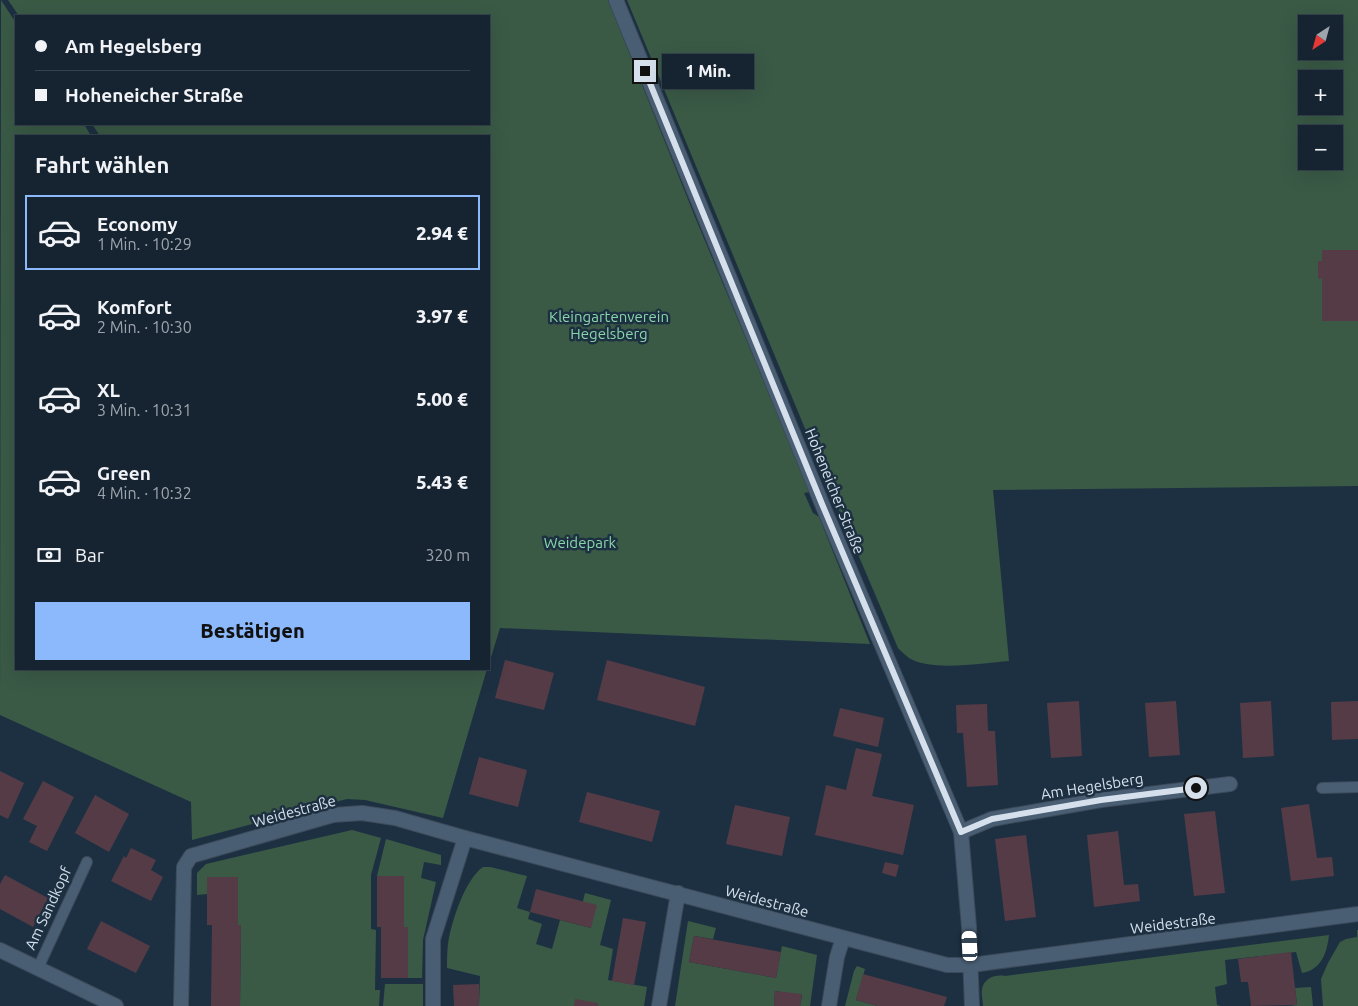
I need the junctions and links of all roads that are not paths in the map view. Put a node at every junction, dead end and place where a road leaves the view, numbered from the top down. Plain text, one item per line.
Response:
1 (616, 0) edge
2 (1230, 784) dead end
3 (1358, 787) edge
4 (1322, 788) dead end
5 (961, 832) junction
6 (465, 838) junction
7 (87, 862) dead end
8 (678, 894) junction
9 (1358, 914) edge
10 (843, 938) junction
11 (0, 950) edge
12 (971, 965) junction
13 (38, 968) junction
14 (116, 1006) edge
15 (181, 1006) edge
16 (433, 1006) edge
17 (659, 1006) edge
18 (829, 1006) edge
19 (972, 1006) edge

1 - 5 street, Hoheneicher Straße
2 - 5 street, Am Hegelsberg
3 - 4 lane
5 - 12 street, Hoheneicher Straße
6 - 8 street, Weidestraße
6 - 15 street, Weidestraße
6 - 16 street
7 - 13 lane, Am Sandkopf
8 - 10 street, Weidestraße
8 - 17 street
9 - 12 street, Weidestraße
10 - 12 street, Weidestraße
10 - 18 street
11 - 13 street, Am Sandkopf
12 - 19 street, Hoheneicher Straße
13 - 14 street, Am Sandkopf

